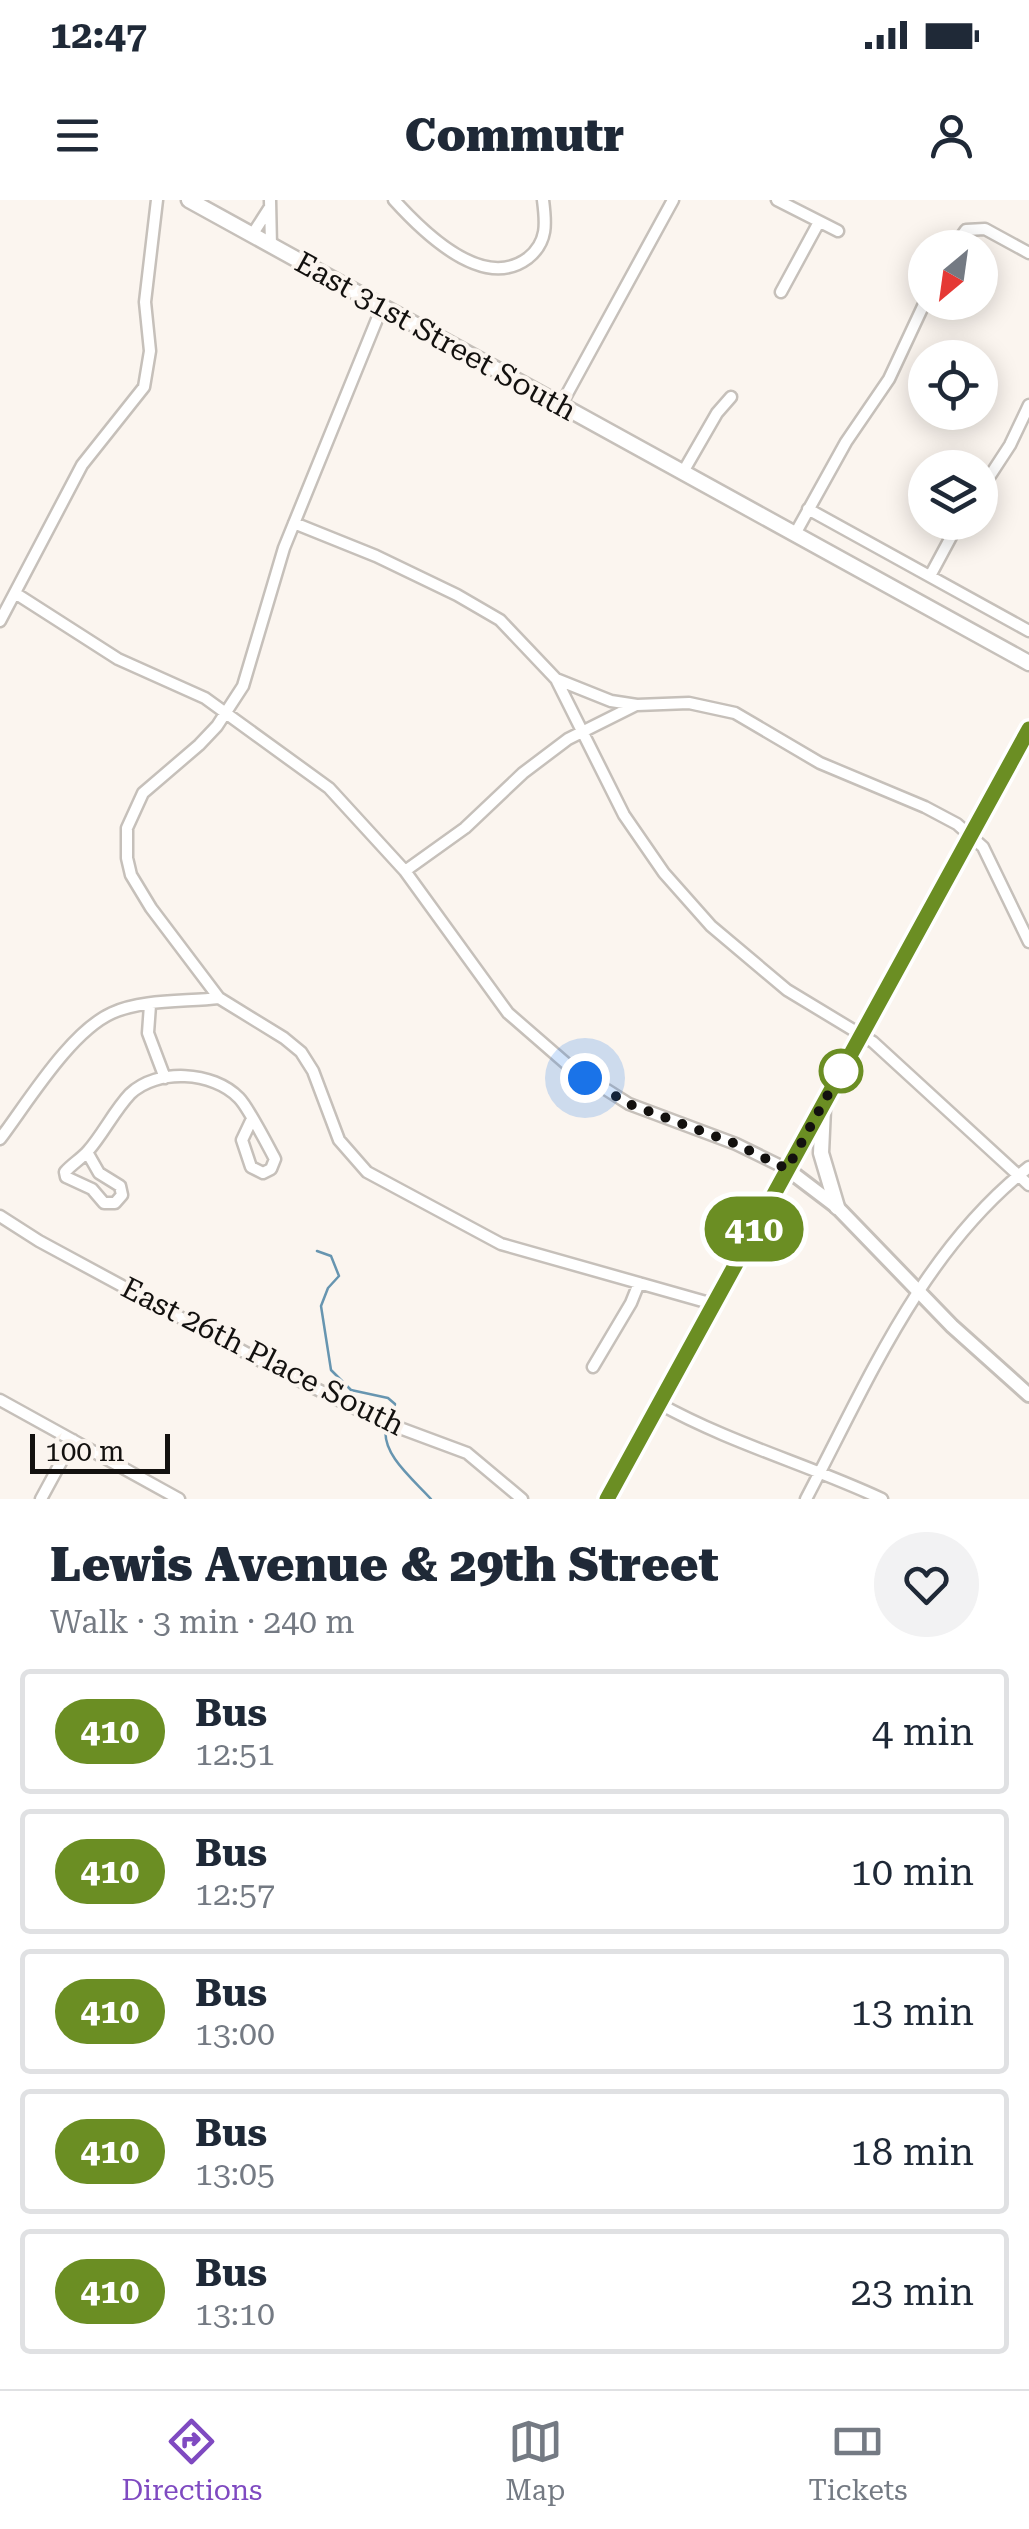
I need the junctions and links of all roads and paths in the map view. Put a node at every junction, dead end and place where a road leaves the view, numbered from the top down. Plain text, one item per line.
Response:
1 (158, 200) edge
2 (189, 200) edge
3 (394, 200) edge
4 (543, 200) edge
5 (673, 200) edge
6 (776, 200) edge
7 (270, 203) edge
8 (819, 222) junction
9 (838, 231) dead end
10 (252, 235) junction
11 (998, 236) edge
12 (270, 246) junction
13 (1029, 253) edge
14 (781, 292) dead end
15 (382, 306) junction
16 (917, 320) edge
17 (731, 397) dead end
18 (561, 405) junction
19 (1029, 405) edge
20 (998, 463) edge
21 (683, 472) junction
22 (808, 510) junction
23 (294, 523) junction
24 (794, 534) junction
25 (949, 540) edge
26 (930, 576) junction
27 (15, 593) junction
28 (0, 622) edge
29 (1029, 632) edge
30 (1029, 663) edge
31 (556, 679) junction
32 (637, 705) junction
33 (225, 715) junction
34 (1029, 729) edge
35 (582, 730) junction
36 (972, 835) junction
37 (405, 871) junction
38 (1029, 942) edge
39 (201, 975) junction
40 (218, 998) junction
41 (188, 1000) junction
42 (150, 1005) junction
43 (860, 1035) junction
44 (165, 1078) junction
45 (824, 1102) junction
46 (251, 1121) junction
47 (0, 1139) edge
48 (87, 1152) junction
49 (1029, 1167) edge
50 (787, 1169) junction
51 (1018, 1176) junction
52 (1029, 1185) edge
53 (837, 1207) junction
54 (1, 1218) edge
55 (639, 1284) junction
56 (917, 1292) junction
57 (713, 1304) junction
58 (594, 1367) dead end
59 (1029, 1395) edge
60 (0, 1400) edge
61 (658, 1404) junction
62 (73, 1440) junction
63 (820, 1472) junction
64 (41, 1499) edge
65 (179, 1499) edge
66 (522, 1499) edge
67 (607, 1499) edge
68 (806, 1499) edge
69 (882, 1499) edge

1 - 27 street
2 - 10 main road, East 31st Street South
3 - 4 street
5 - 18 street
6 - 8 street
7 - 10 street
7 - 12 street
8 - 9 street
8 - 14 street
10 - 12 main road, East 31st Street South
11 - 13 street
12 - 15 main road, East 31st Street South
15 - 18 main road, East 31st Street South
15 - 23 street
16 - 22 street
17 - 21 street
18 - 21 main road, East 31st Street South
19 - 20 street
21 - 24 main road, East 31st Street South
22 - 24 street
22 - 26 street
23 - 31 street
23 - 33 street
24 - 30 main road, East 31st Street South
25 - 26 street
26 - 29 street
27 - 28 street
27 - 33 street
31 - 32 street
31 - 35 street
32 - 35 street
32 - 36 street
33 - 37 street
33 - 39 street
34 - 36 main road
35 - 37 street
35 - 43 street
36 - 38 street
36 - 43 main road
37 - 50 street
39 - 40 street
39 - 41 street
40 - 41 street
40 - 55 street
41 - 42 street
42 - 44 street
42 - 47 street
43 - 45 main road
43 - 51 street
44 - 46 street
44 - 48 street
45 - 50 main road
45 - 53 main road
46 - 46 street
48 - 48 street
49 - 51 street
50 - 53 street
50 - 57 main road
51 - 52 street
51 - 56 street
53 - 56 street
54 - 66 street, East 26th Place South
55 - 57 street
55 - 58 street
56 - 59 street
56 - 63 street
57 - 61 main road
60 - 62 street
61 - 63 street
61 - 67 main road
62 - 64 street
62 - 65 street
63 - 68 street
63 - 69 street

